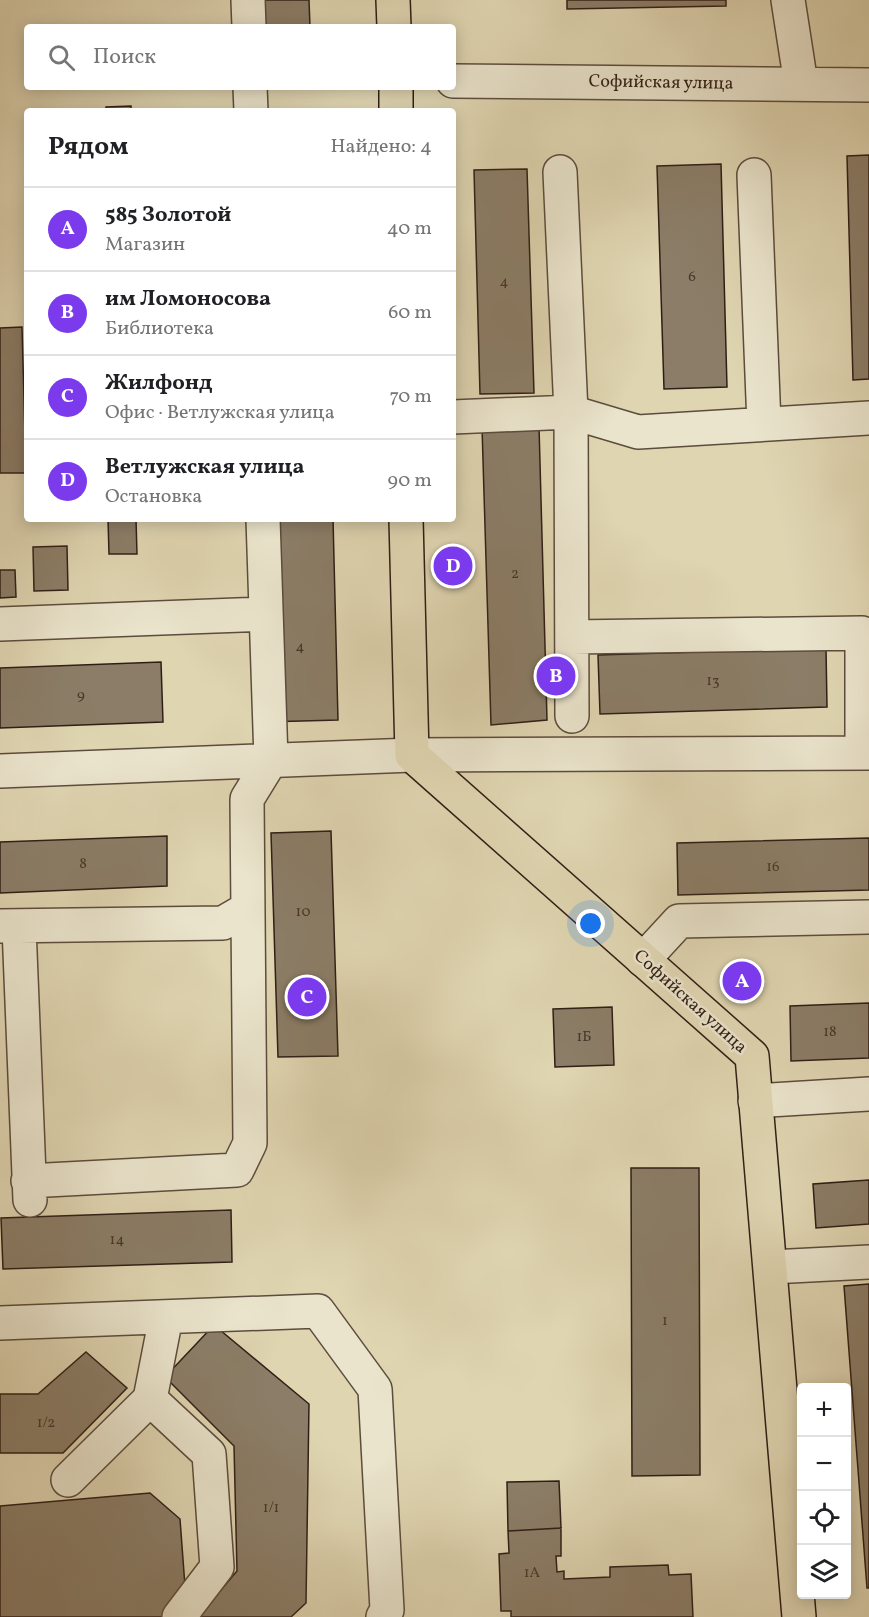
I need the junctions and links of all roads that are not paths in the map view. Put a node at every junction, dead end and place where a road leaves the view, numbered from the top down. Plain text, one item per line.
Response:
1 (248, 0) edge
2 (393, 0) edge
3 (788, 0) edge
4 (249, 24) edge
5 (394, 24) edge
6 (456, 81) edge
7 (801, 84) junction
8 (869, 85) edge
9 (250, 90) edge
10 (396, 90) edge
11 (251, 108) edge
12 (396, 108) edge
13 (560, 172) dead end
14 (754, 175) dead end
15 (571, 412) junction
16 (456, 417) edge
17 (869, 418) edge
18 (764, 424) junction
19 (263, 522) edge
20 (406, 522) edge
21 (266, 614) junction
22 (0, 624) edge
23 (572, 637) junction
24 (572, 716) dead end
25 (865, 753) edge
26 (412, 755) junction
27 (271, 760) junction
28 (0, 771) edge
29 (247, 909) junction
30 (869, 917) edge
31 (10, 927) edge
32 (643, 960) junction
33 (869, 1094) edge
34 (756, 1101) junction
35 (869, 1262) edge
36 (771, 1267) junction
37 (166, 1317) junction
38 (0, 1323) edge
39 (150, 1399) junction
40 (68, 1480) dead end
41 (179, 1617) edge
42 (383, 1617) edge
43 (798, 1617) edge

1 - 4 street
2 - 5 main road
3 - 7 street
6 - 7 street, Софийская улица
7 - 8 street, Софийская улица
9 - 11 street
10 - 12 main road
13 - 15 street
14 - 18 street
15 - 16 street
15 - 18 street
15 - 23 street
17 - 18 street
19 - 21 street
20 - 26 main road
21 - 22 street
21 - 27 street
23 - 24 street
23 - 25 street
25 - 26 street
26 - 27 street
26 - 32 main road, Софийская улица
27 - 28 street
27 - 29 street
29 - 31 street
29 - 31 street
30 - 32 street
32 - 34 main road, Софийская улица
33 - 34 street
34 - 36 main road, Софийская улица
35 - 36 street
36 - 43 main road, Софийская улица
37 - 38 street
37 - 39 street
37 - 42 street
39 - 40 street
39 - 41 street

